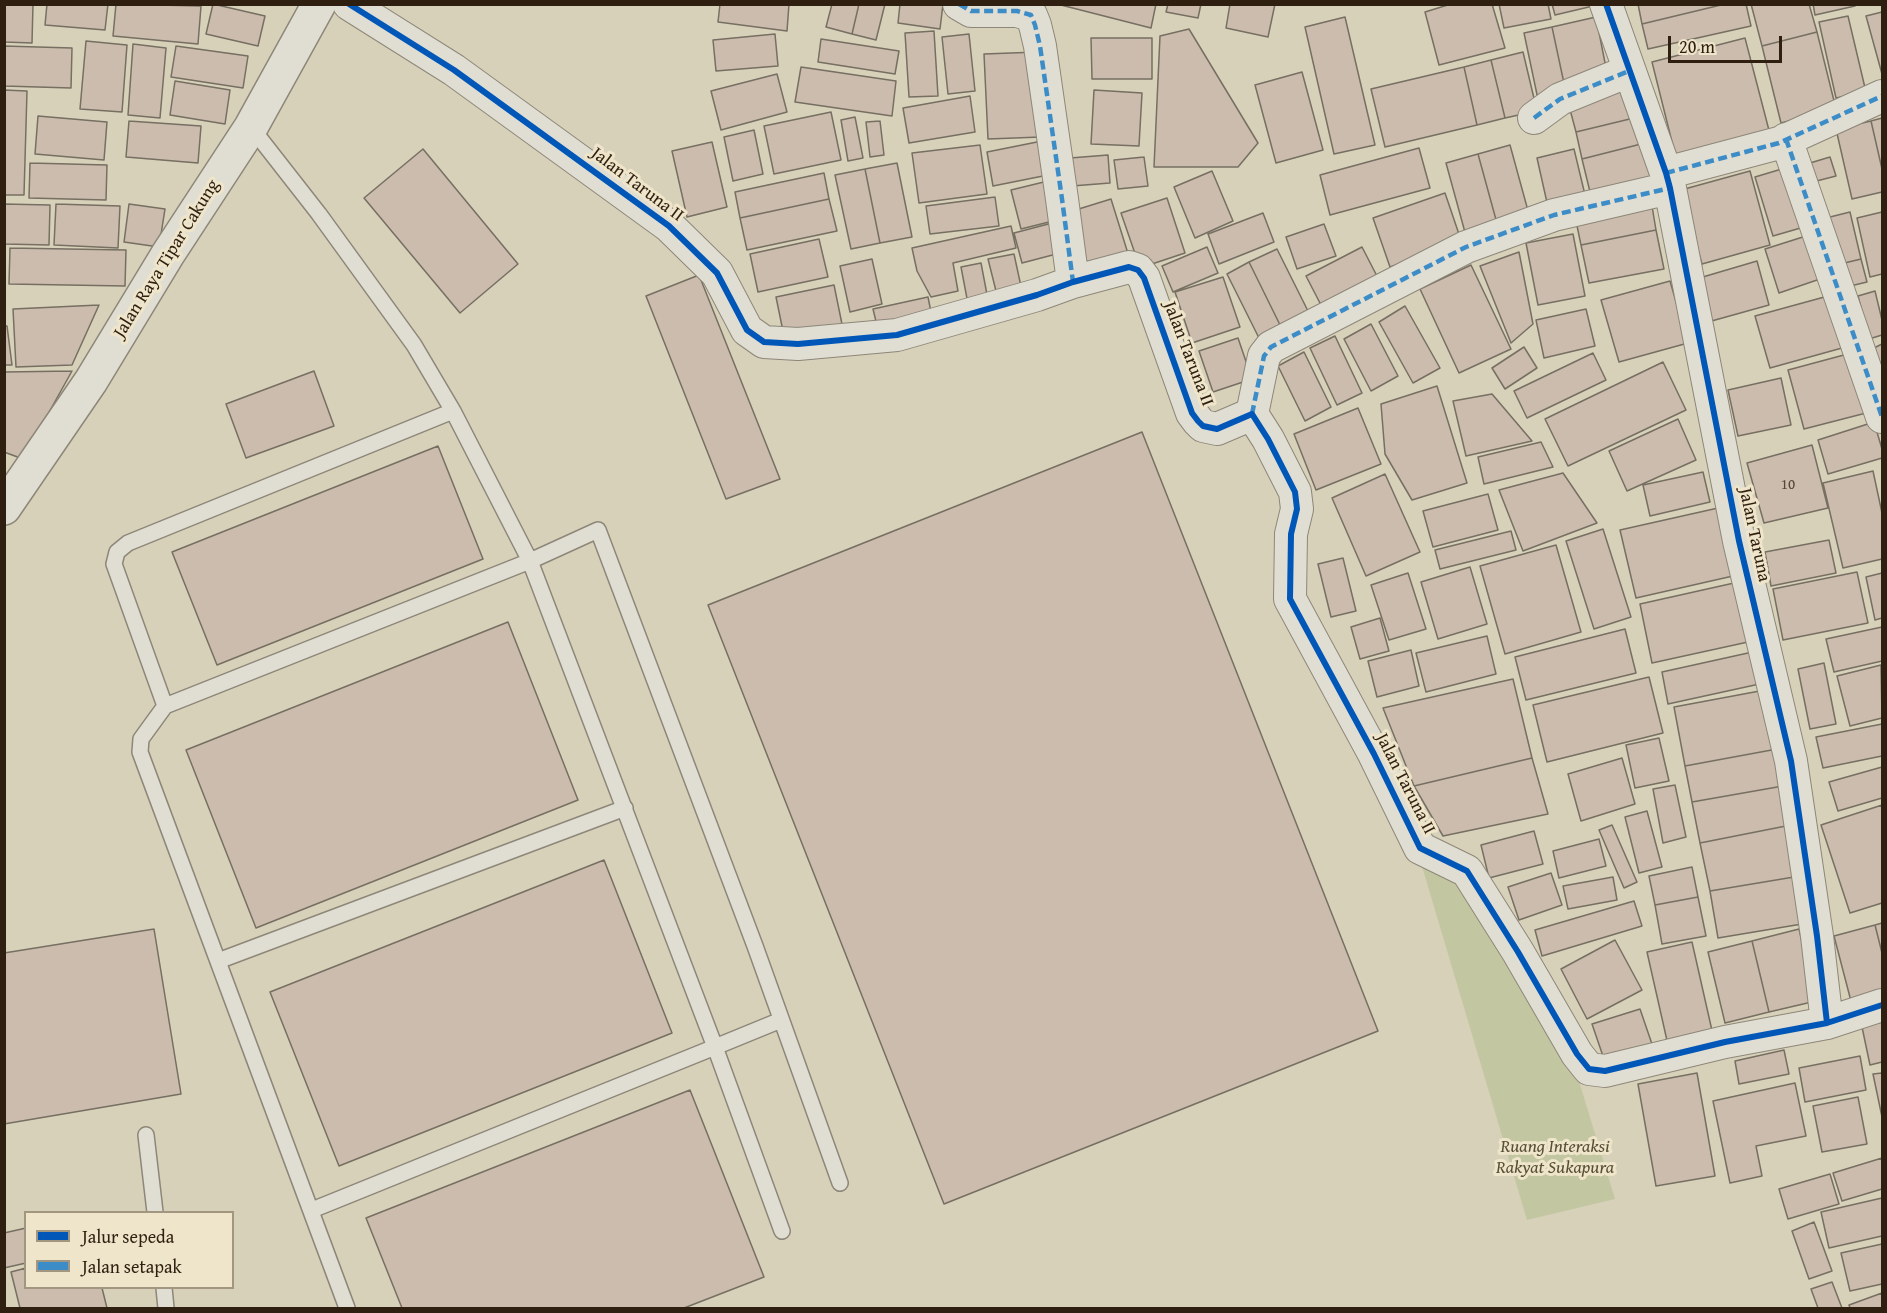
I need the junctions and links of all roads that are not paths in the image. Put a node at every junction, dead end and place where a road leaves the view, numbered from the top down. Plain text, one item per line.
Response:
1 (319, 4) edge
2 (349, 4) edge
3 (959, 4) edge
4 (1606, 4) edge
5 (1629, 70) junction
6 (1882, 96) edge
7 (1534, 118) dead end
8 (251, 127) junction
9 (1786, 139) junction
10 (1668, 180) junction
11 (1073, 282) junction
12 (453, 411) junction
13 (1251, 414) junction
14 (1882, 417) edge
15 (4, 508) edge
16 (530, 561) junction
17 (165, 706) junction
18 (625, 808) junction
19 (218, 961) junction
20 (1882, 1005) edge
21 (781, 1020) junction
22 (1827, 1023) junction
23 (715, 1047) junction
24 (146, 1136) dead end
25 (840, 1183) dead end
26 (312, 1210) junction
27 (155, 1211) edge
28 (782, 1231) dead end
29 (164, 1289) edge
30 (166, 1308) edge
31 (347, 1308) edge

1 - 8 street, Jalan Raya Tipar Cakung
2 - 11 street, Jalan Taruna II
3 - 11 street
4 - 5 street, Jalan Taruna
5 - 7 street
5 - 10 street, Jalan Taruna
6 - 9 street
8 - 12 lane
8 - 15 street, Jalan Raya Tipar Cakung
9 - 10 street
9 - 14 street
10 - 13 street
10 - 22 street, Jalan Taruna
11 - 13 street, Jalan Taruna II
12 - 16 lane
12 - 17 lane
13 - 22 street, Jalan Taruna II
16 - 17 lane
16 - 18 lane
16 - 21 lane
17 - 19 lane
18 - 19 lane
18 - 23 lane
19 - 26 lane
20 - 22 street
21 - 23 lane
21 - 25 lane
23 - 26 lane
23 - 28 lane
24 - 27 lane
26 - 31 lane
29 - 30 lane

